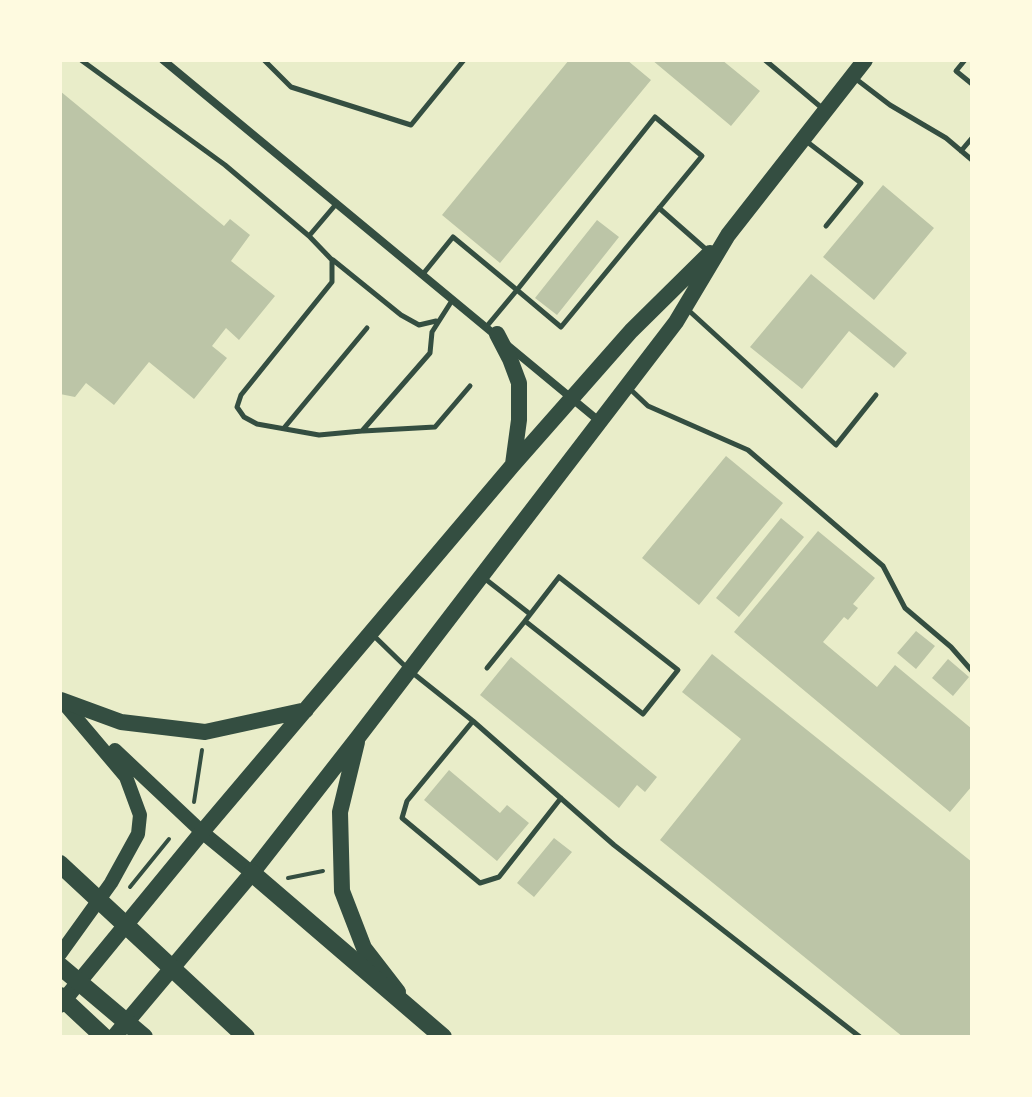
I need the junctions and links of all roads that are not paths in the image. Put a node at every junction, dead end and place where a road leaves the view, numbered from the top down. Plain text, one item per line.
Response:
1 (81, 60) edge
2 (163, 60) edge
3 (264, 60) edge
4 (464, 60) edge
5 (765, 60) edge
6 (865, 60) edge
7 (965, 60) edge
8 (852, 76) junction
9 (972, 84) edge
10 (825, 110) junction
11 (802, 138) junction
12 (972, 138) edge
13 (961, 151) junction
14 (972, 160) edge
15 (337, 203) junction
16 (659, 208) junction
17 (826, 226) dead end
18 (728, 235) junction
19 (309, 236) junction
20 (711, 253) junction
21 (332, 260) junction
22 (423, 274) junction
23 (517, 290) junction
24 (454, 299) junction
25 (685, 307) junction
26 (437, 321) junction
27 (367, 328) dead end
28 (492, 330) junction
29 (470, 386) dead end
30 (626, 386) junction
31 (876, 395) dead end
32 (573, 397) junction
33 (599, 421) junction
34 (284, 428) junction
35 (362, 431) junction
36 (512, 466) junction
37 (481, 576) junction
38 (530, 614) junction
39 (525, 621) junction
40 (371, 633) junction
41 (487, 668) dead end
42 (409, 670) junction
43 (972, 671) edge
44 (60, 700) edge
45 (306, 710) junction
46 (473, 721) junction
47 (359, 736) junction
48 (561, 798) junction
49 (202, 832) junction
50 (60, 864) edge
51 (252, 873) junction
52 (60, 954) edge
53 (60, 966) edge
54 (60, 996) edge
55 (60, 1005) edge
56 (414, 1012) junction
57 (104, 1037) edge
58 (114, 1037) edge
59 (144, 1037) edge
60 (246, 1037) edge
61 (443, 1037) edge
62 (860, 1037) edge

1 - 19 lane
2 - 15 street
3 - 4 lane
5 - 10 lane
6 - 8 main road
7 - 9 lane
8 - 10 main road
8 - 13 lane
10 - 11 main road
11 - 17 lane
11 - 18 main road
12 - 13 lane
13 - 14 lane
15 - 19 lane
15 - 22 street
16 - 20 lane
16 - 23 lane
16 - 23 lane
18 - 20 main road
18 - 25 main road
19 - 21 lane
20 - 32 main road
21 - 26 lane
21 - 34 lane
22 - 23 lane
22 - 24 street
23 - 28 lane
24 - 26 lane
24 - 28 street
25 - 30 main road
25 - 31 lane
26 - 35 lane
27 - 34 lane
28 - 32 street
28 - 36 main road
29 - 35 lane
30 - 33 main road
30 - 43 lane
32 - 33 street
32 - 36 main road
33 - 37 main road
34 - 35 lane
36 - 40 main road
37 - 38 lane
37 - 42 main road
38 - 39 lane
38 - 39 lane
39 - 41 lane
40 - 42 lane
40 - 45 main road
42 - 46 lane
42 - 47 main road
44 - 45 main road
44 - 49 main road
44 - 52 main road
45 - 49 main road
46 - 48 lane
46 - 48 lane
47 - 51 main road
47 - 56 main road
48 - 62 lane
49 - 51 main road
49 - 55 main road
50 - 60 highway
51 - 56 highway
51 - 58 main road
53 - 59 highway
54 - 57 highway
56 - 61 highway

